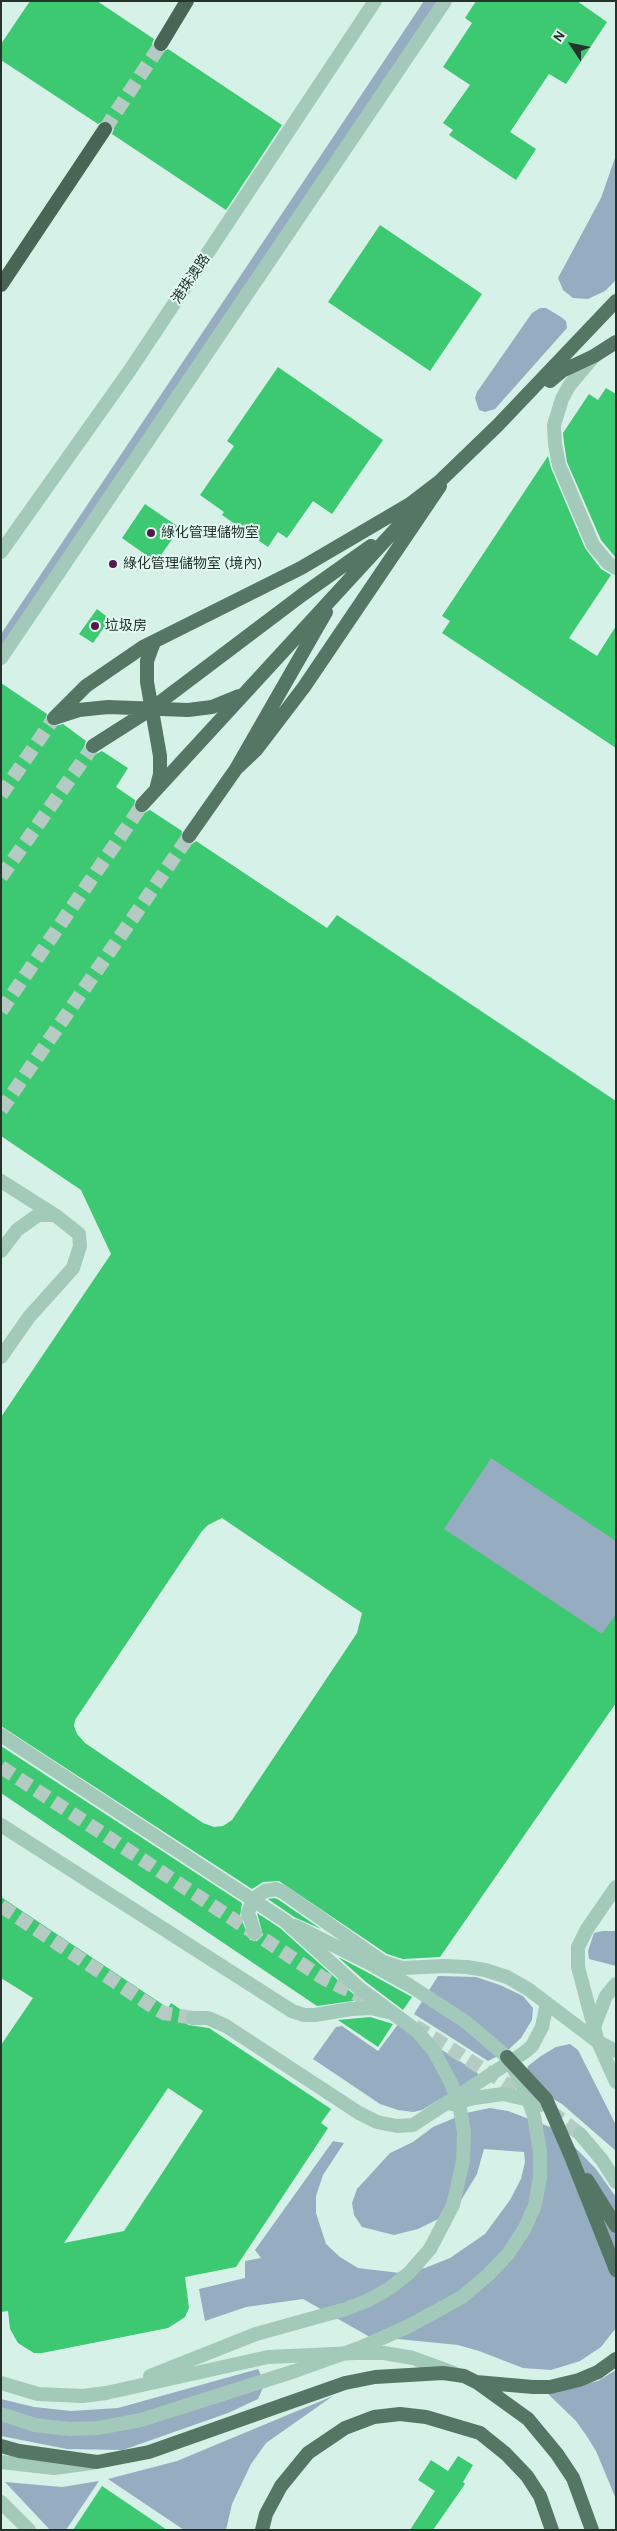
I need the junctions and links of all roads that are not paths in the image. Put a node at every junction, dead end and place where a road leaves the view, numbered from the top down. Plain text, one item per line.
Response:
1 (187, 1) edge
2 (375, 1) edge
3 (445, 1) edge
4 (161, 44) tunnel mouth
5 (105, 129) tunnel mouth
6 (1, 285) edge
7 (616, 301) edge
8 (616, 342) edge
9 (594, 356) junction
10 (511, 411) junction
11 (451, 470) junction
12 (440, 482) junction
13 (397, 527) junction
14 (1, 552) edge
15 (616, 568) edge
16 (339, 590) junction
17 (154, 642) junction
18 (1, 658) edge
19 (245, 693) junction
20 (151, 709) junction
21 (93, 746) tunnel mouth
22 (236, 769) junction
23 (155, 790) junction
24 (142, 805) tunnel mouth
25 (189, 836) tunnel mouth
26 (1, 1181) edge
27 (55, 1215) junction
28 (1, 1251) edge
29 (1, 1357) edge
30 (1, 1735) edge
31 (1, 1825) edge
32 (616, 1886) edge
33 (285, 1921) junction
34 (255, 1933) dead end
35 (616, 1984) edge
36 (547, 2003) junction
37 (399, 2016) dead end
38 (193, 2018) tunnel mouth
39 (594, 2027) junction
40 (598, 2042) junction
41 (616, 2051) edge
42 (508, 2057) junction
43 (616, 2082) edge
44 (541, 2105) tunnel mouth
45 (435, 2110) junction
46 (580, 2134) tunnel mouth
47 (570, 2154) junction
48 (616, 2182) edge
49 (616, 2226) edge
50 (616, 2270) edge
51 (616, 2359) edge
52 (470, 2379) junction
53 (1, 2383) edge
54 (106, 2393) junction
55 (1, 2414) edge
56 (1, 2446) edge
57 (1, 2462) edge
58 (97, 2462) junction
59 (1, 2502) edge
60 (29, 2530) edge
61 (262, 2530) edge
62 (552, 2530) edge
63 (592, 2530) edge

1 - 4 highway
2 - 14 street, 港珠澳路
3 - 18 street
5 - 6 highway
7 - 10 main road
8 - 9 main road
9 - 10 main road
9 - 15 street
10 - 11 main road
11 - 12 main road
11 - 22 main road
12 - 13 main road
12 - 17 main road
13 - 16 main road
13 - 20 main road
16 - 19 main road
16 - 22 main road
17 - 20 main road
17 - 20 main road
19 - 20 main road
19 - 23 main road
20 - 21 main road
20 - 23 main road
22 - 25 main road
23 - 24 main road
26 - 27 street
27 - 28 street
27 - 29 street
30 - 33 street, bridge
31 - 37 street
32 - 39 street
33 - 42 street, bridge
33 - 54 street, bridge
34 - 36 street
35 - 39 street
36 - 40 street
36 - 45 street
38 - 45 street
39 - 40 street
40 - 41 street
40 - 43 street
42 - 47 main road, bridge
42 - 55 street, bridge
44 - 45 street
46 - 48 street
47 - 49 main road
47 - 50 main road
51 - 52 main road
52 - 54 street
52 - 58 main road
52 - 63 main road
53 - 54 street
56 - 58 main road
57 - 58 street
59 - 60 street
61 - 62 main road

